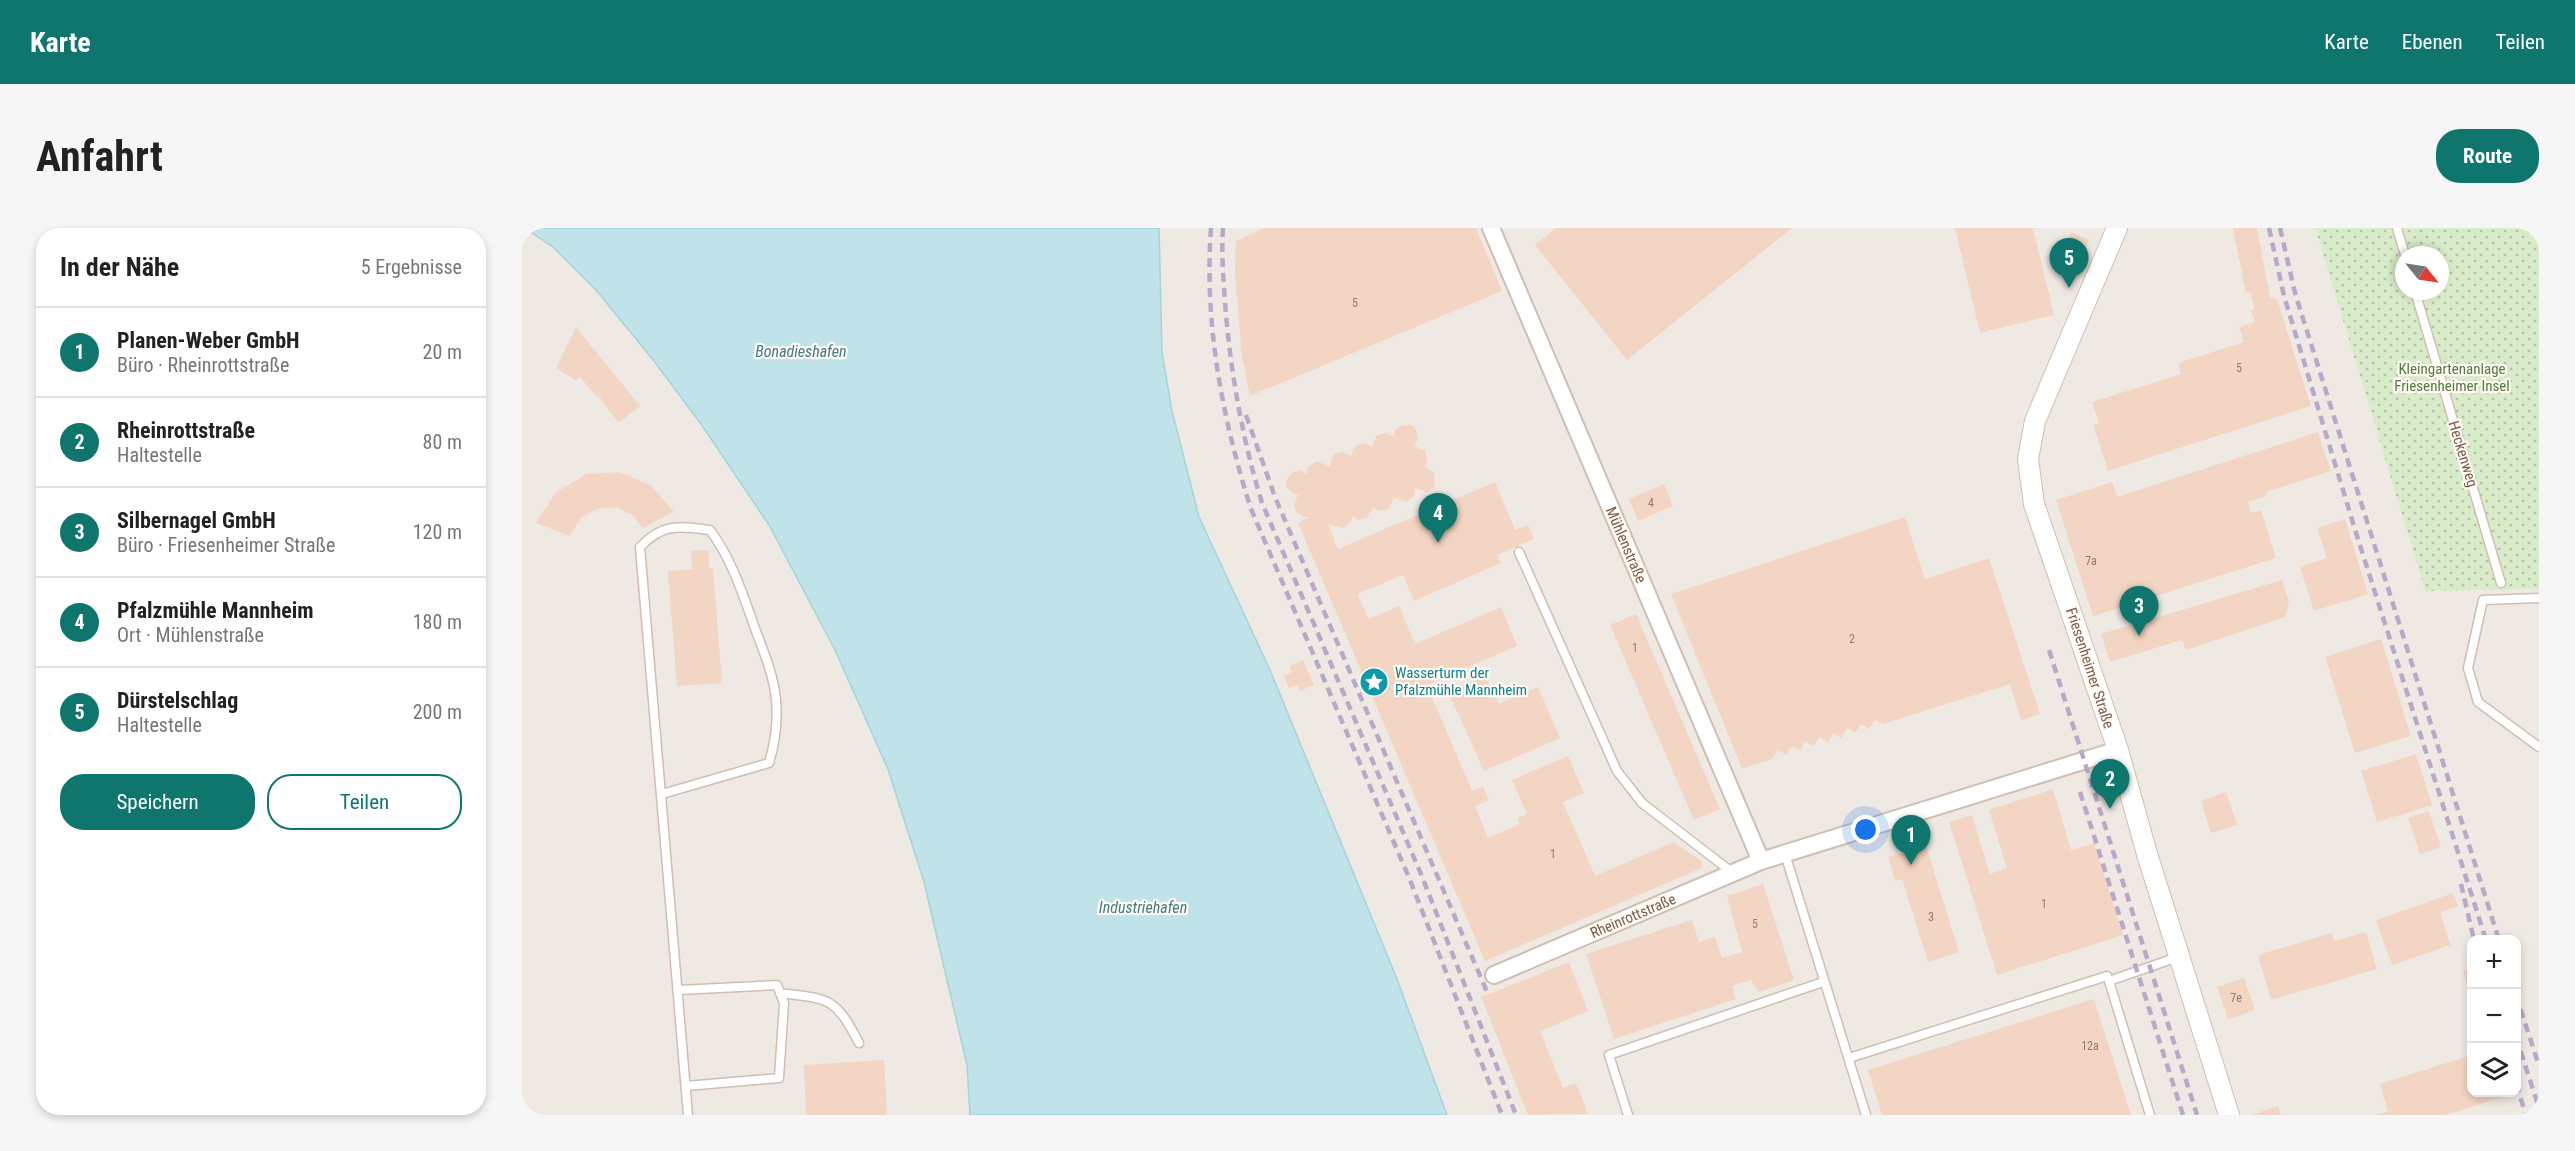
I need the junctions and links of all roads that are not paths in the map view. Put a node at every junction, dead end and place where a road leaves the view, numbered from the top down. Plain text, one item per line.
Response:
1 (1491, 228) edge
2 (2117, 228) edge
3 (2397, 228) edge
4 (2402, 246) edge
5 (2418, 300) edge
6 (1519, 552) dead end
7 (2501, 583) dead end
8 (2539, 598) edge
9 (2539, 747) edge
10 (2118, 750) junction
11 (662, 794) junction
12 (1785, 854) junction
13 (1761, 861) junction
14 (1734, 873) junction
15 (2179, 957) junction
16 (1494, 975) dead end
17 (2109, 981) junction
18 (1823, 982) junction
19 (679, 990) junction
20 (780, 993) junction
21 (859, 1044) dead end
22 (1848, 1058) junction
23 (686, 1086) junction
24 (688, 1115) edge
25 (1628, 1115) edge
26 (1866, 1115) edge
27 (2150, 1115) edge
28 (2229, 1115) edge

1 - 13 street, Mühlenstraße
2 - 10 street, Friesenheimer Straße
3 - 4 lane
5 - 7 lane, Heckenweg
6 - 14 lane
8 - 9 lane
10 - 12 street, Rheinrottstraße
10 - 15 street, Friesenheimer Straße
11 - 11 lane
11 - 19 lane
12 - 13 street, Rheinrottstraße
12 - 18 lane
13 - 14 street, Rheinrottstraße
14 - 16 street, Rheinrottstraße
15 - 17 lane
15 - 28 street, Friesenheimer Straße
17 - 22 lane
17 - 27 lane
18 - 22 lane
18 - 25 lane
19 - 20 lane
19 - 23 lane
20 - 21 lane
20 - 23 lane
22 - 26 lane
23 - 24 lane

